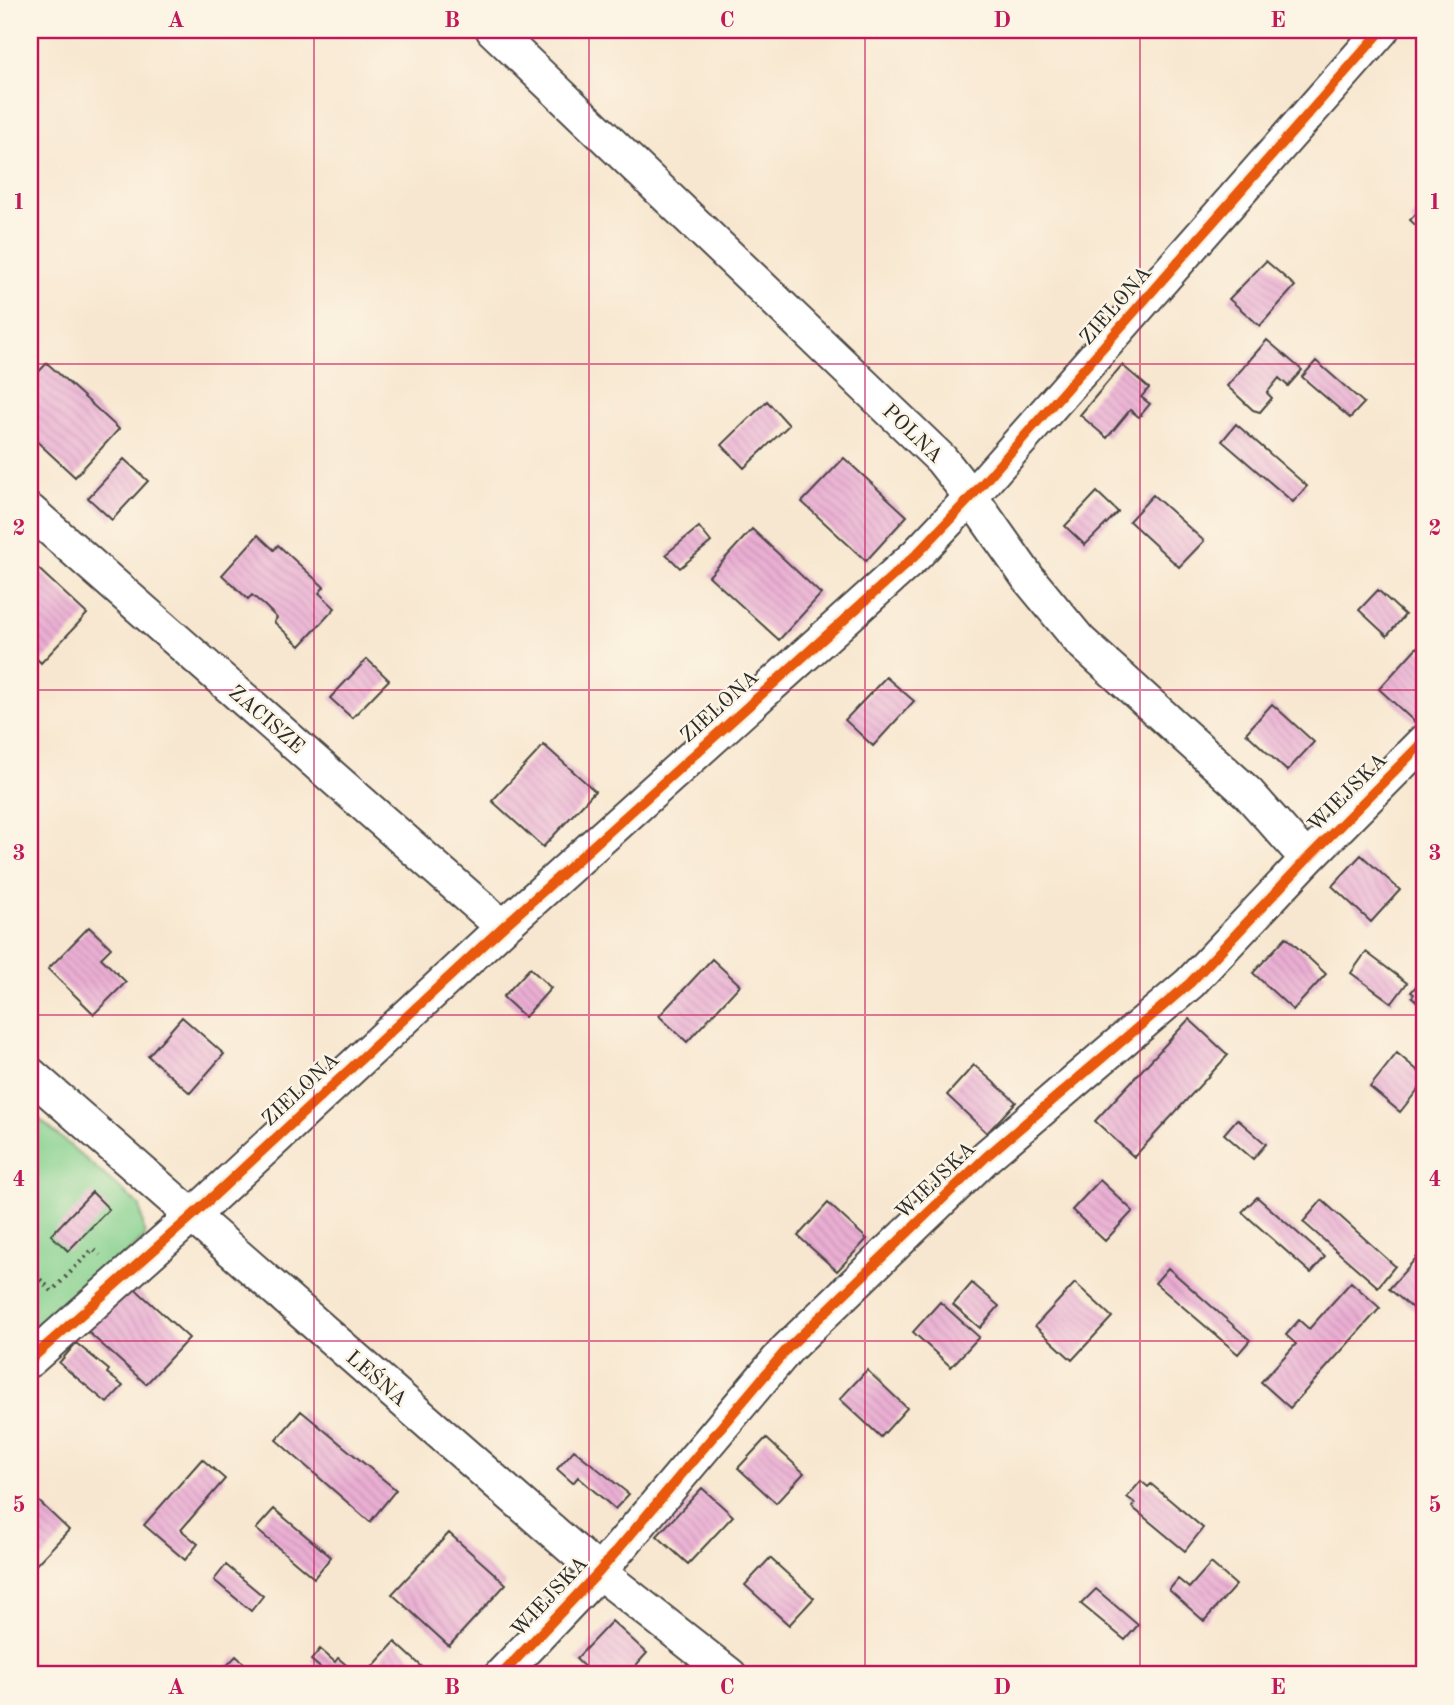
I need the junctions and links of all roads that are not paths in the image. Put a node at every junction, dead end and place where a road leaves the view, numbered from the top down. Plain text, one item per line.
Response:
1 (493, 30) edge
2 (1382, 30) edge
3 (971, 497) junction
4 (30, 511) edge
5 (1424, 741) edge
6 (1307, 859) junction
7 (503, 927) junction
8 (30, 1074) edge
9 (191, 1217) junction
10 (30, 1360) edge
11 (600, 1572) junction
12 (501, 1675) edge
13 (730, 1675) edge

1 - 3 street, POLNA
2 - 3 street, ZIELONA
3 - 6 street, POLNA
3 - 7 street, ZIELONA
4 - 7 street, ZACISZE
5 - 6 street, WIEJSKA
6 - 11 street, WIEJSKA
7 - 9 street, ZIELONA
8 - 9 street, LEŚNA
9 - 10 street, ZIELONA
9 - 11 street, LEŚNA
11 - 12 street, WIEJSKA
11 - 13 street, LEŚNA

